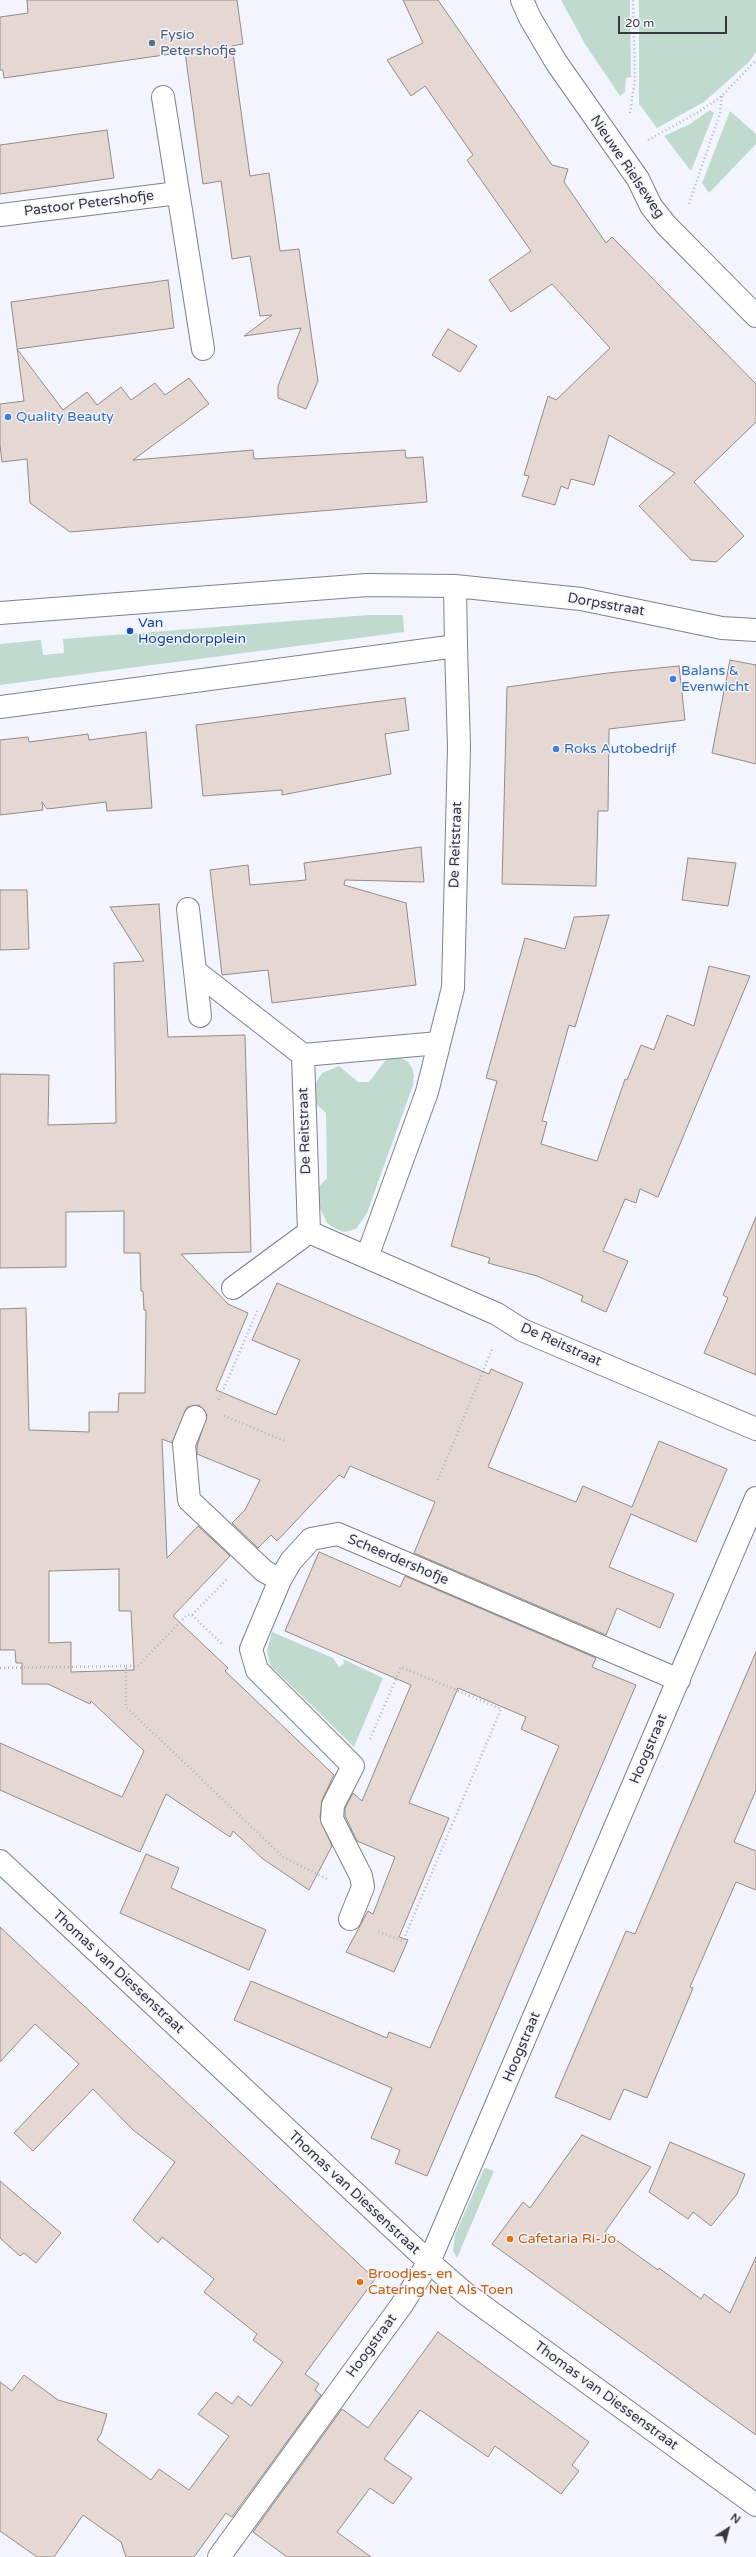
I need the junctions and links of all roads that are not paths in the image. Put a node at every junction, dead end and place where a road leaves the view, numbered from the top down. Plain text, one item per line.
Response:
1 (522, 0) edge
2 (163, 97) dead end
3 (178, 193) junction
4 (0, 215) edge
5 (756, 316) edge
6 (203, 349) dead end
7 (455, 586) junction
8 (0, 613) edge
9 (756, 630) edge
10 (456, 646) junction
11 (0, 707) edge
12 (188, 909) dead end
13 (194, 971) junction
14 (200, 1016) dead end
15 (439, 1043) junction
16 (303, 1055) junction
17 (309, 1232) junction
18 (367, 1257) junction
19 (233, 1288) road end
20 (194, 1417) dead end
21 (756, 1429) edge
22 (754, 1510) edge
23 (280, 1580) junction
24 (679, 1680) junction
25 (0, 1861) edge
26 (350, 1919) road end
27 (429, 2262) junction
28 (756, 2505) edge
29 (219, 2557) edge

1 - 5 street, Nieuwe Rielseweg
2 - 3 street
3 - 4 street, Pastoor Petershofje
3 - 6 street
7 - 8 street
7 - 9 street, Dorpsstraat
7 - 10 street
10 - 11 street
10 - 15 street, De Reitstraat
12 - 13 street
13 - 14 street
13 - 16 street
15 - 16 street
15 - 18 street, De Reitstraat
16 - 17 street, De Reitstraat
17 - 18 street, De Reitstraat
17 - 19 street
18 - 21 street, De Reitstraat
20 - 23 street
22 - 24 street, Hoogstraat
23 - 24 street, Scheerdershofje
23 - 26 street, Scheerdershofje
24 - 27 street, Hoogstraat
25 - 27 street, Thomas van Diessenstraat
27 - 28 street, Thomas van Diessenstraat
27 - 29 street, Hoogstraat

